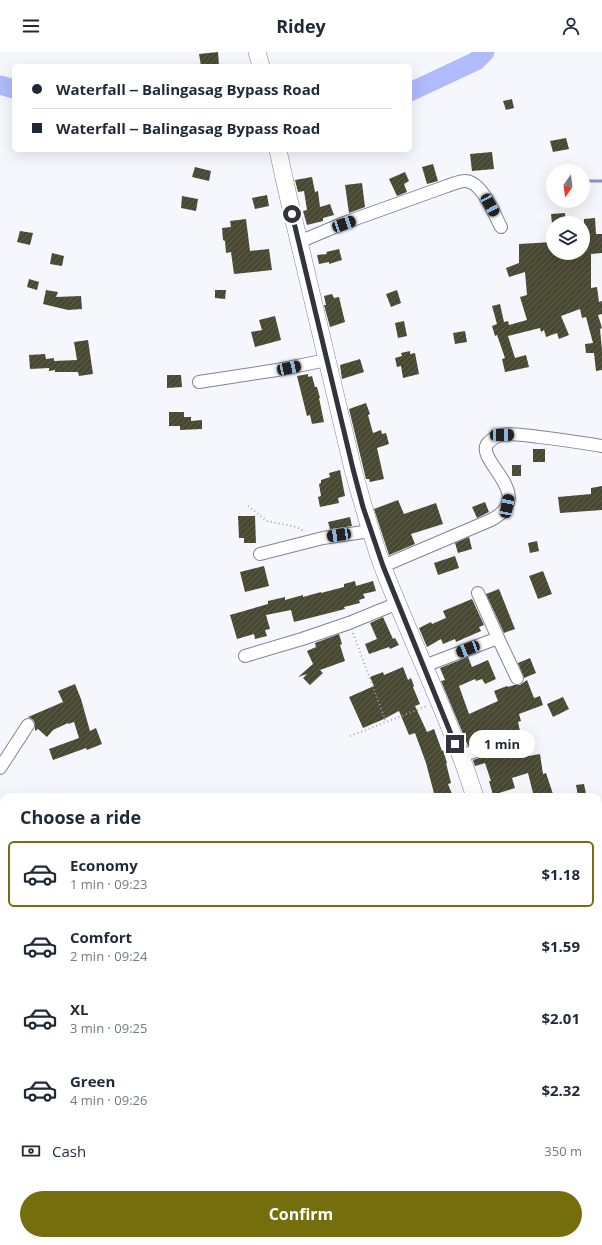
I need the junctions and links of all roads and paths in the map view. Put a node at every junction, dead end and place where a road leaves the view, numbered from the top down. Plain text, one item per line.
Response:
1 (278, 152) edge
2 (501, 227) dead end
3 (299, 242) junction
4 (327, 360) junction
5 (199, 382) dead end
6 (602, 446) edge
7 (248, 506) dead end
8 (370, 531) junction
9 (317, 539) junction
10 (260, 554) dead end
11 (383, 566) junction
12 (478, 593) dead end
13 (398, 603) junction
14 (349, 624) junction
15 (498, 638) junction
16 (245, 656) dead end
17 (424, 666) junction
18 (517, 678) dead end
19 (439, 702) junction
20 (386, 722) junction
21 (28, 725) dead end
22 (350, 736) dead end
23 (518, 738) dead end
24 (460, 756) junction
25 (0, 768) edge
26 (474, 793) edge

1 - 3 main road
2 - 3 street
3 - 4 main road
4 - 5 street
4 - 8 main road
6 - 11 street
7 - 9 path
8 - 9 street
8 - 11 main road
9 - 10 street
11 - 13 main road
12 - 15 street
13 - 14 street
13 - 17 main road
14 - 16 street
14 - 20 path
15 - 17 street
15 - 18 street
17 - 19 main road
19 - 20 path
19 - 24 main road
20 - 22 path
21 - 25 street
23 - 24 street
24 - 26 main road

